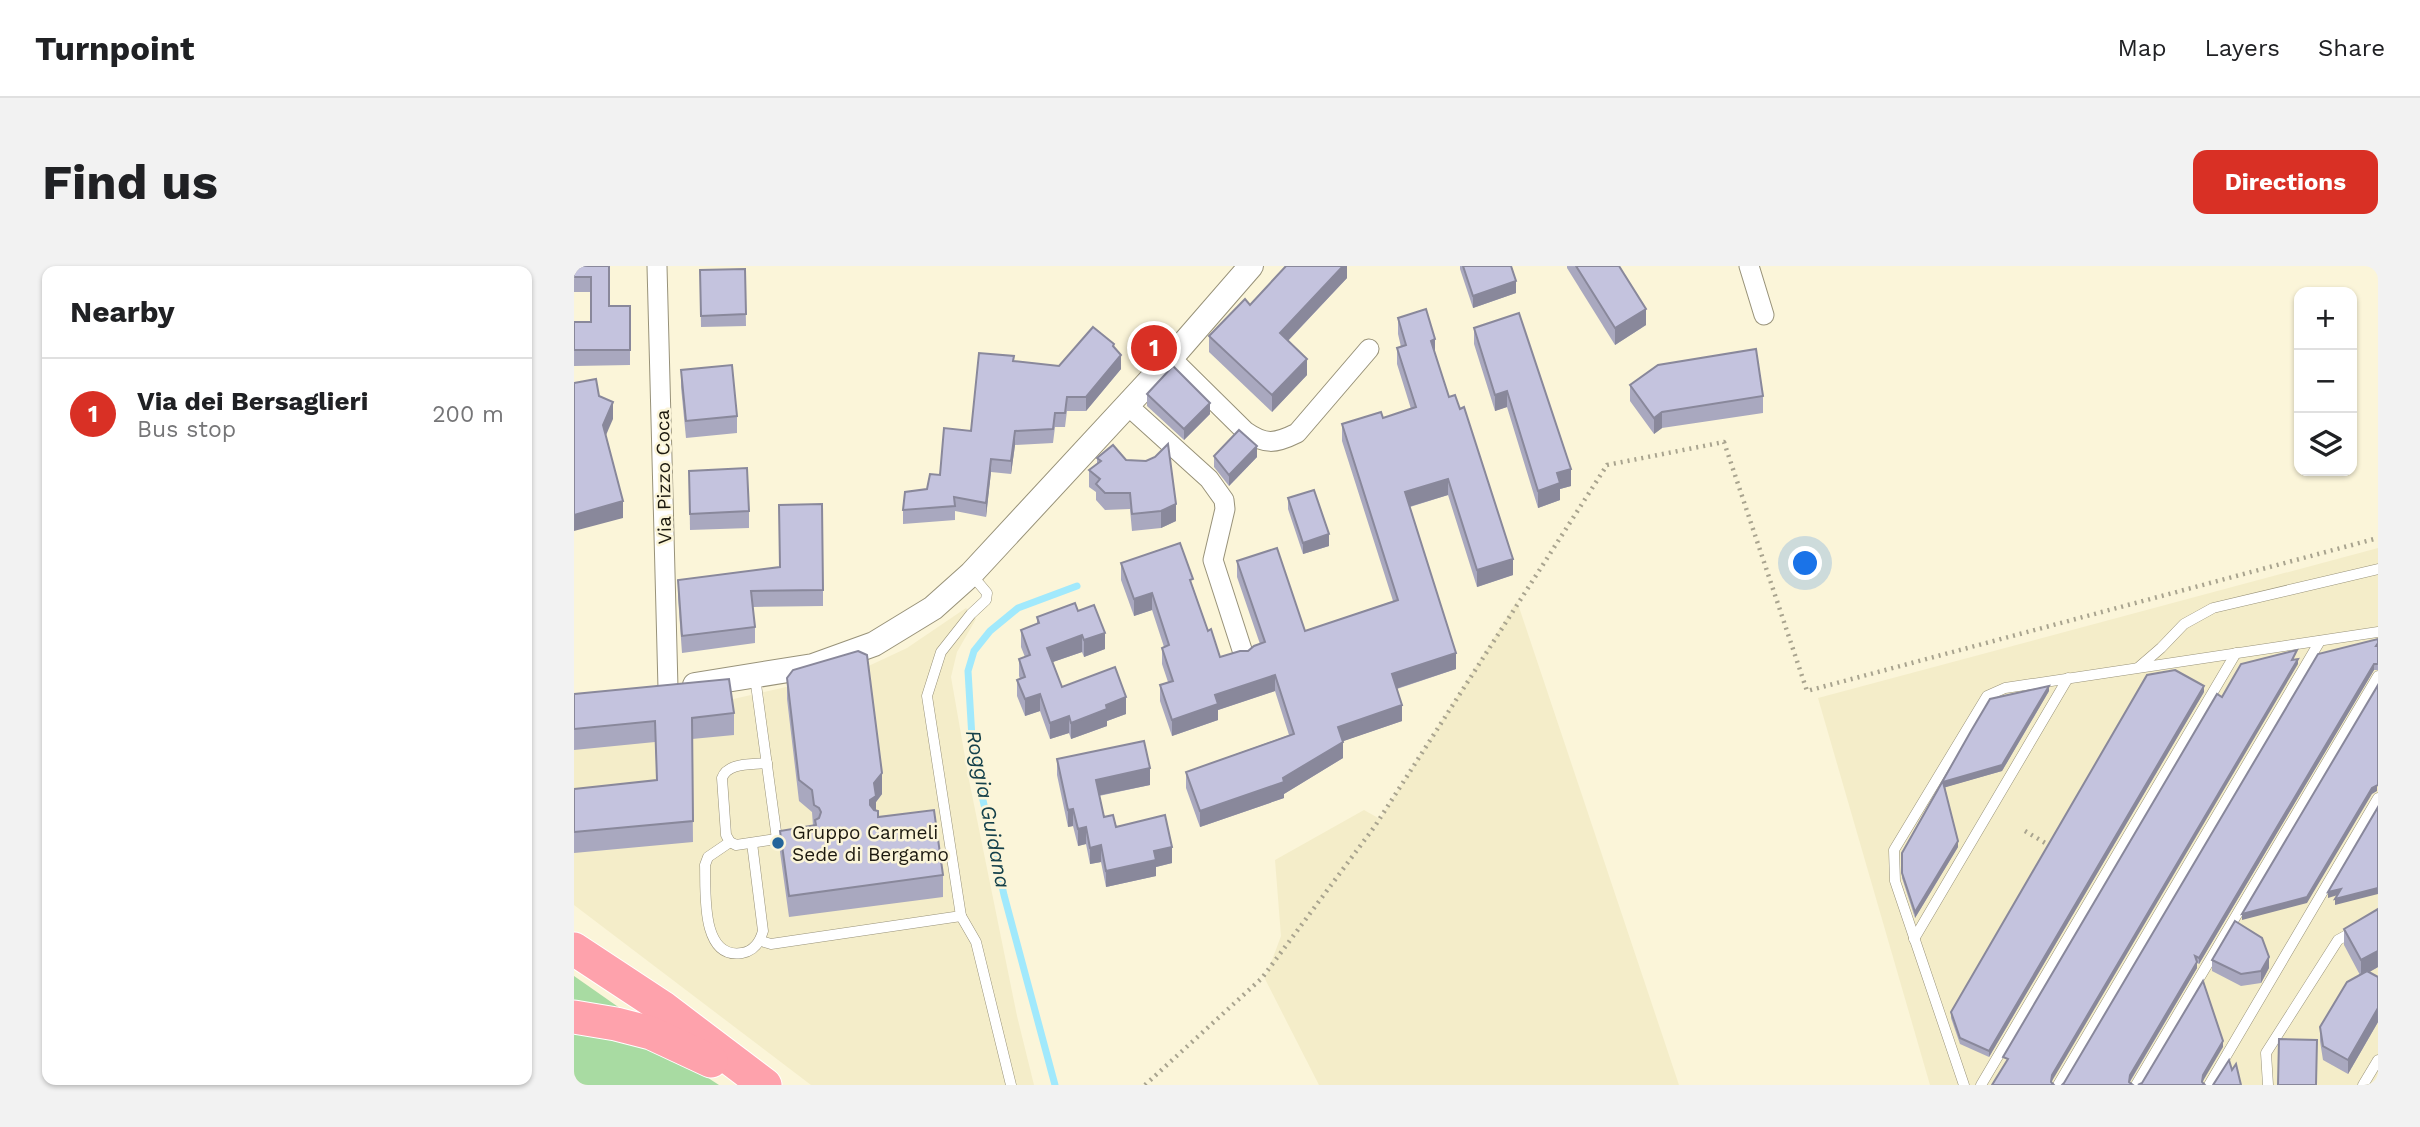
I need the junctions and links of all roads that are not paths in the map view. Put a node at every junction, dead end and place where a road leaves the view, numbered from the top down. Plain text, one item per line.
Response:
1 (657, 266) edge
2 (1251, 266) edge
3 (1749, 266) edge
4 (1764, 315) dead end
5 (1369, 349) dead end
6 (1171, 358) junction
7 (1126, 404) junction
8 (2378, 569) edge
9 (971, 574) junction
10 (2378, 632) edge
11 (2320, 641) junction
12 (2236, 653) junction
13 (1244, 656) edge
14 (2137, 668) junction
15 (2378, 676) edge
16 (755, 677) junction
17 (2068, 678) junction
18 (668, 688) junction
19 (641, 691) edge
20 (766, 763) junction
21 (2378, 798) edge
22 (946, 816) junction
23 (932, 817) edge
24 (802, 835) edge
25 (777, 839) junction
26 (730, 842) junction
27 (752, 843) junction
28 (961, 916) junction
29 (2378, 918) edge
30 (574, 933) edge
31 (1914, 939) junction
32 (761, 941) junction
33 (574, 949) edge
34 (662, 1007) junction
35 (574, 1017) edge
36 (2378, 1060) edge
37 (765, 1085) edge
38 (1011, 1085) edge
39 (1965, 1085) edge
40 (1981, 1085) edge
41 (2058, 1085) edge
42 (2136, 1085) edge
43 (2210, 1085) edge
44 (2268, 1085) edge
45 (2363, 1085) edge

1 - 18 street, Via Pizzo Coca
2 - 6 street
3 - 4 street
5 - 6 street
6 - 7 street
7 - 9 street
7 - 13 street
8 - 14 lane
9 - 16 street
9 - 22 lane
10 - 11 lane
11 - 12 lane
11 - 41 lane
12 - 14 lane
12 - 40 lane
14 - 17 lane
15 - 42 lane
16 - 18 street
16 - 20 lane
17 - 31 lane
17 - 31 lane
18 - 19 street
20 - 25 lane
20 - 26 lane
21 - 43 lane
22 - 23 lane
22 - 28 lane
24 - 25 lane
25 - 27 lane
26 - 27 lane
26 - 32 lane
27 - 32 lane
28 - 32 lane
28 - 38 lane
29 - 44 lane
30 - 34 highway
31 - 39 lane
33 - 34 highway
34 - 37 highway
35 - 37 highway
36 - 45 lane

